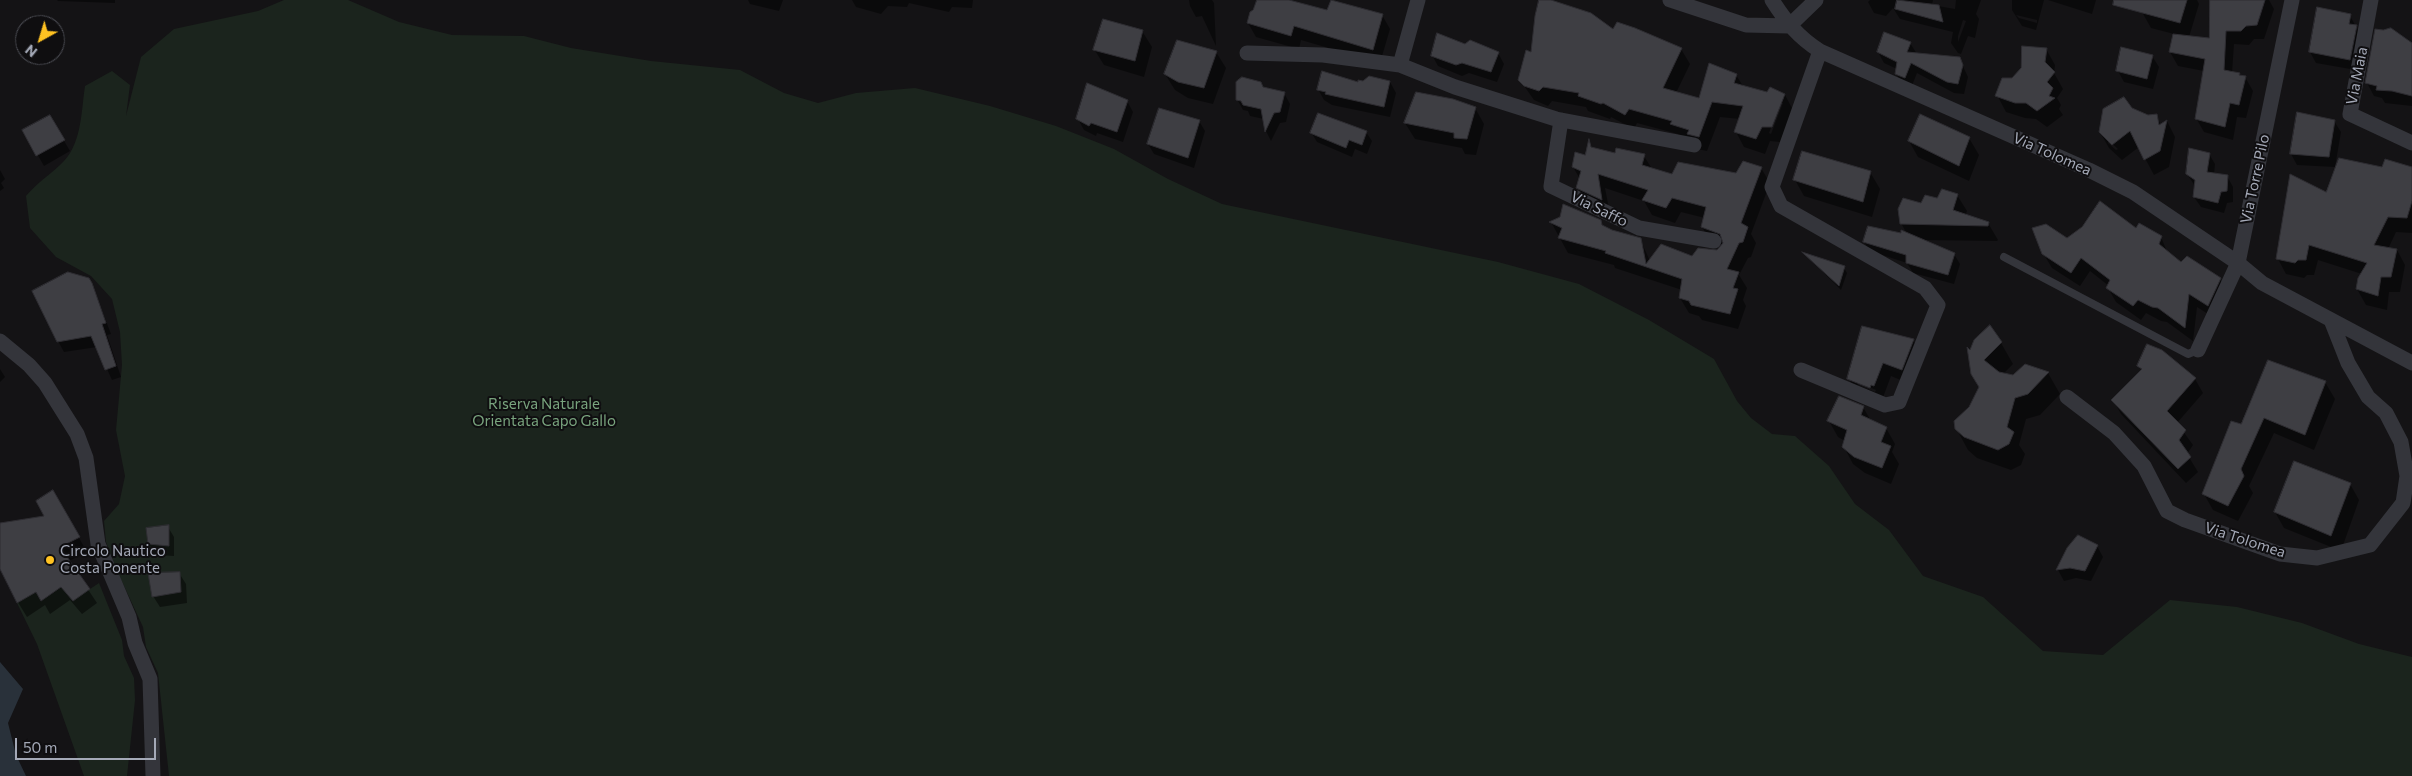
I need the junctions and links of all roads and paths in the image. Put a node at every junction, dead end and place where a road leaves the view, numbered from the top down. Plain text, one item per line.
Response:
1 (1418, 0) edge
2 (1670, 0) edge
3 (1772, 0) edge
4 (1816, 0) edge
5 (2292, 0) edge
6 (2371, 0) edge
7 (1789, 26) junction
8 (1820, 51) junction
9 (1247, 53) dead end
10 (1400, 65) junction
11 (1561, 120) junction
12 (2412, 143) edge
13 (1694, 145) dead end
14 (1714, 241) dead end
15 (2004, 257) dead end
16 (2238, 263) junction
17 (2331, 320) junction
18 (0, 341) edge
19 (2198, 350) joint
20 (2412, 362) edge
21 (1801, 370) dead end
22 (2067, 397) dead end
23 (152, 776) edge

1 - 10 street
2 - 7 street
3 - 7 street, Via Tolomea
4 - 7 street
5 - 16 street, Via Torre Pilo
6 - 12 street, Via Maia
7 - 8 street, Via Tolomea
8 - 16 street, Via Tolomea
8 - 21 street
9 - 10 street
10 - 11 street
11 - 13 street
11 - 14 street, Via Saffo
15 - 19 lane
16 - 17 street, Via Tolomea
16 - 19 street, Via Torre Pilo
17 - 20 street, Via Tolomea
17 - 22 street, Via Tolomea
18 - 23 street

